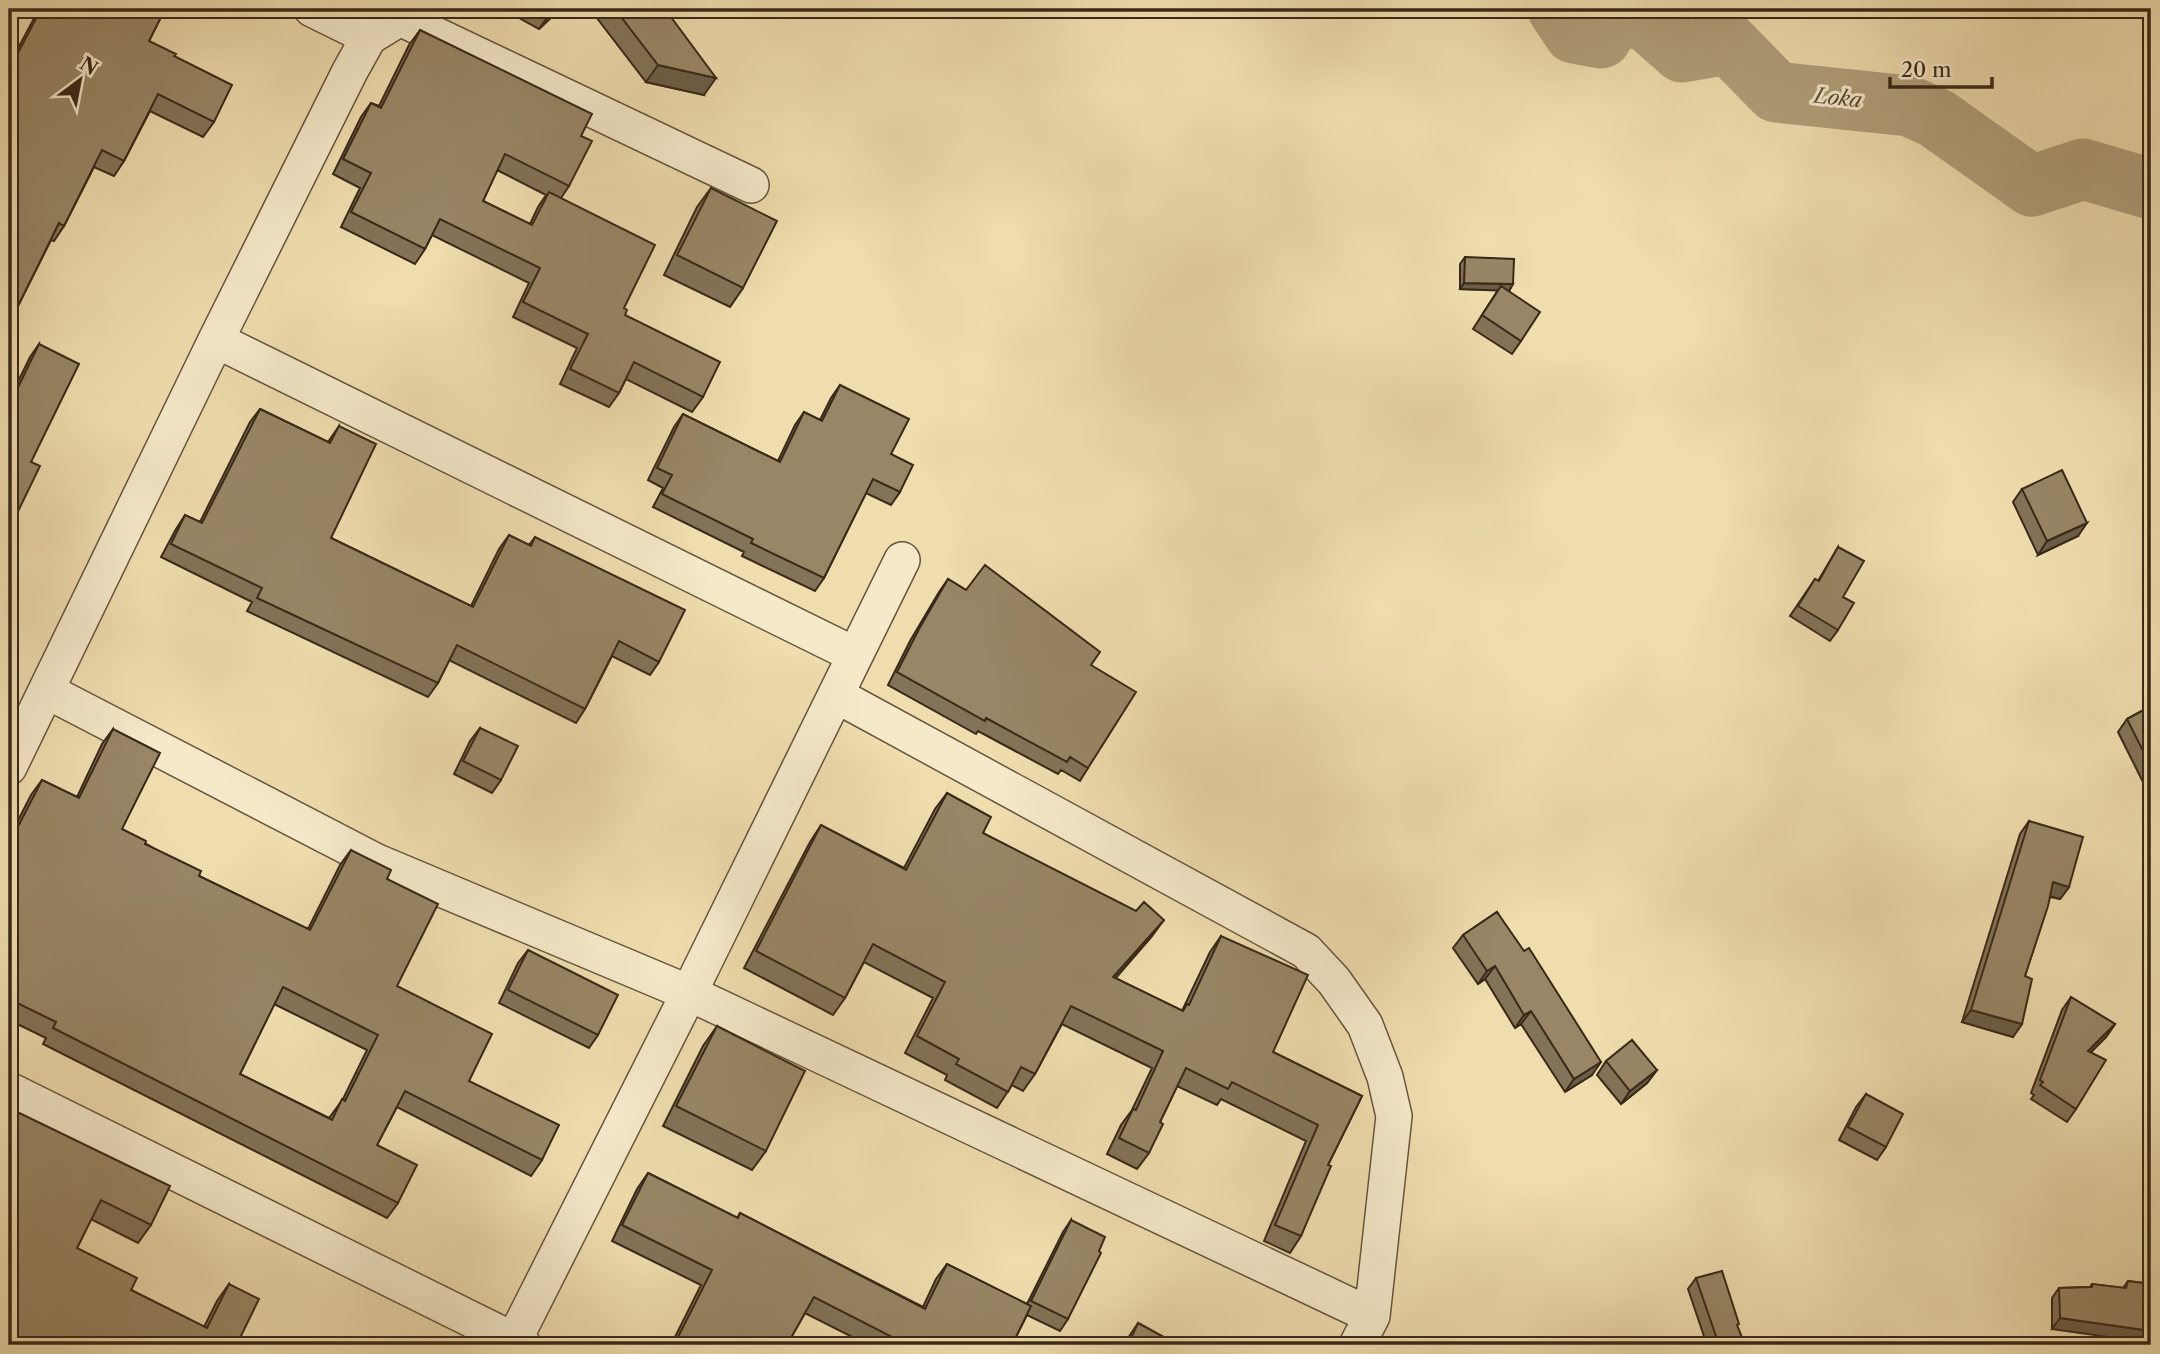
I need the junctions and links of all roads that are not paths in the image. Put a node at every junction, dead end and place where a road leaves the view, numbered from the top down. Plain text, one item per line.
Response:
1 (312, 9) edge
2 (369, 37) junction
3 (751, 185) dead end
4 (216, 340) junction
5 (902, 560) dead end
6 (855, 655) junction
7 (47, 691) junction
8 (836, 695) junction
9 (9, 767) edge
10 (689, 993) junction
11 (9, 1090) edge
12 (1364, 1331) edge
13 (519, 1343) edge

1 - 2 street
2 - 3 street
2 - 4 street
4 - 6 street
4 - 7 street
5 - 6 street
6 - 8 street
7 - 9 street
7 - 10 street
8 - 10 street
8 - 12 street
10 - 12 street
10 - 13 street
11 - 13 street

